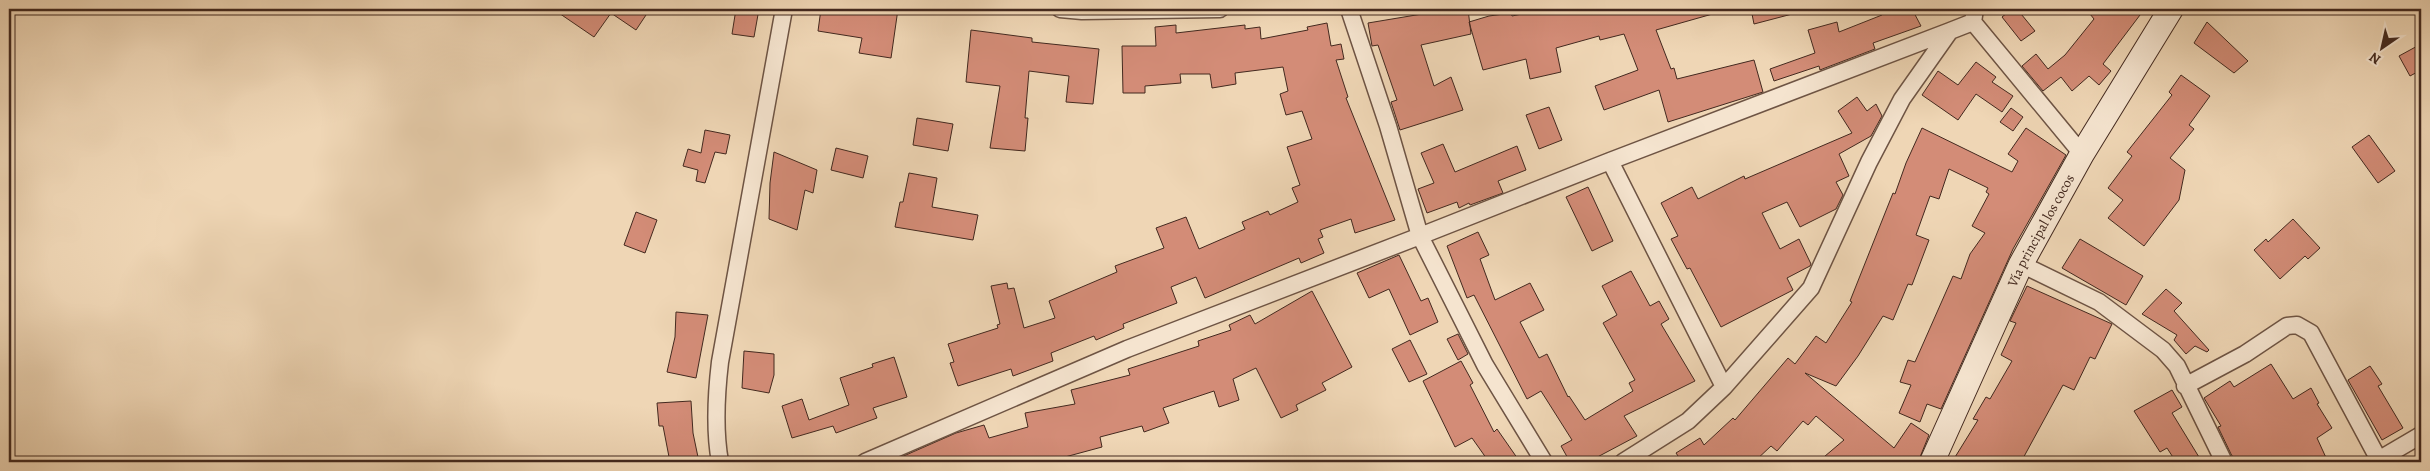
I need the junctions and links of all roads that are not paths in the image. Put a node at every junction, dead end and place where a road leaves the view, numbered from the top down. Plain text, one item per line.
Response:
1 (784, 9) edge
2 (1060, 9) edge
3 (1220, 9) edge
4 (1349, 9) edge
5 (2171, 9) edge
6 (1974, 15) edge
7 (1950, 31) junction
8 (2082, 154) junction
9 (1610, 160) junction
10 (1420, 236) junction
11 (2021, 264) junction
12 (2186, 386) junction
13 (1724, 387) junction
14 (2421, 435) edge
15 (2378, 461) edge
16 (720, 462) edge
17 (865, 462) edge
18 (1544, 462) edge
19 (1623, 462) edge
20 (1932, 462) edge
21 (2224, 462) edge

1 - 16 street
2 - 3 street
4 - 10 street
5 - 8 street, Vía principal los cocos
6 - 7 street
6 - 8 street
7 - 9 street
7 - 13 street
8 - 11 street, Vía principal los cocos
9 - 10 street
9 - 13 street
10 - 17 street
10 - 18 street
11 - 12 street
11 - 20 street, Vía principal los cocos
12 - 15 street
12 - 21 street
13 - 19 street
14 - 15 street

